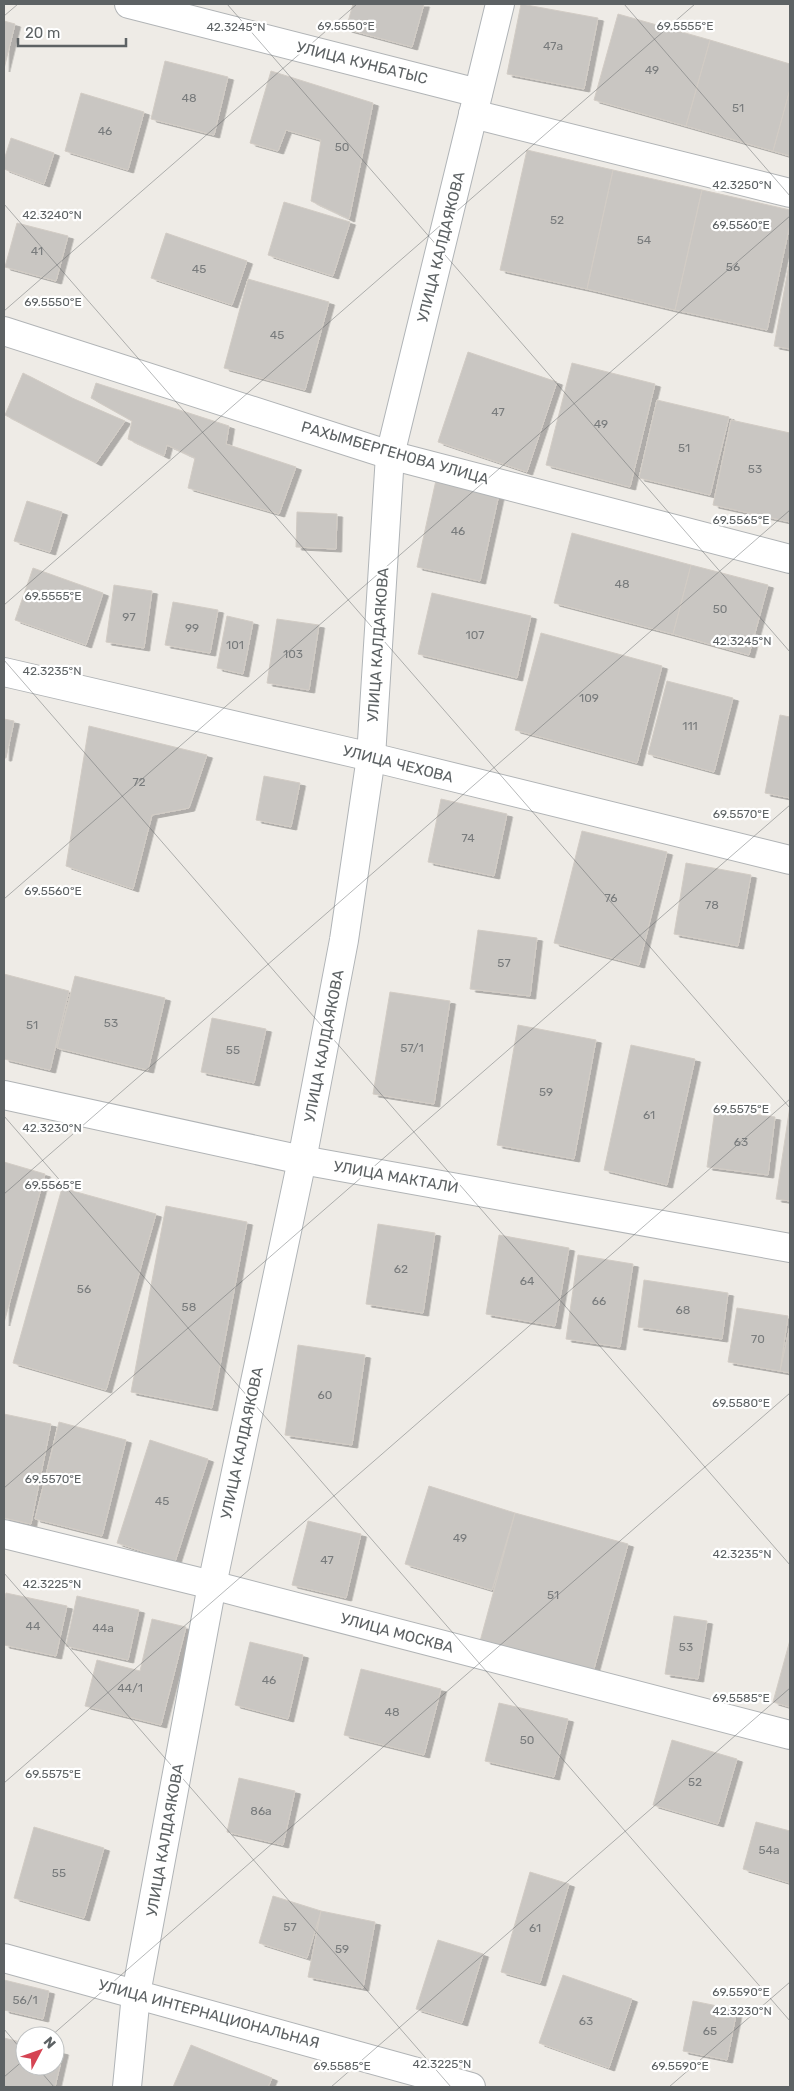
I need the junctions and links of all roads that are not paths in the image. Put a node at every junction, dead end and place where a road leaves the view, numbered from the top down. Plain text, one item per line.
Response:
1 (129, 4) edge
2 (500, 4) edge
3 (476, 104) junction
4 (790, 193) edge
5 (4, 331) edge
6 (390, 455) junction
7 (790, 560) edge
8 (4, 672) edge
9 (371, 757) junction
10 (790, 860) edge
11 (4, 1095) edge
12 (302, 1160) junction
13 (790, 1248) edge
14 (4, 1534) edge
15 (212, 1585) junction
16 (790, 1735) edge
17 (4, 1958) edge
18 (136, 1994) junction
19 (127, 2087) edge
20 (471, 2087) edge

1 - 3 street, УЛИЦА КУНБАТЫС
2 - 3 street, УЛИЦА КАЛДАЯКОВА
3 - 4 street, УЛИЦА КУНБАТЫС
3 - 6 street, УЛИЦА КАЛДАЯКОВА
5 - 6 street, РАХЫМБЕРГЕНОВА УЛИЦА
6 - 7 street, РАХЫМБЕРГЕНОВА УЛИЦА
6 - 9 street, УЛИЦА КАЛДАЯКОВА
8 - 9 street, УЛИЦА ЧЕХОВА
9 - 10 street, УЛИЦА ЧЕХОВА
9 - 12 street, УЛИЦА КАЛДАЯКОВА
11 - 12 street, УЛИЦА МАКТАЛИ
12 - 13 street, УЛИЦА МАКТАЛИ
12 - 15 street, УЛИЦА КАЛДАЯКОВА
14 - 15 street, УЛИЦА МОСКВА
15 - 16 street, УЛИЦА МОСКВА
15 - 18 street, УЛИЦА КАЛДАЯКОВА
17 - 18 street, УЛИЦА ИНТЕРНАЦИОНАЛЬНАЯ
18 - 19 street, УЛИЦА КАЛДАЯКОВА
18 - 20 street, УЛИЦА ИНТЕРНАЦИОНАЛЬНАЯ

